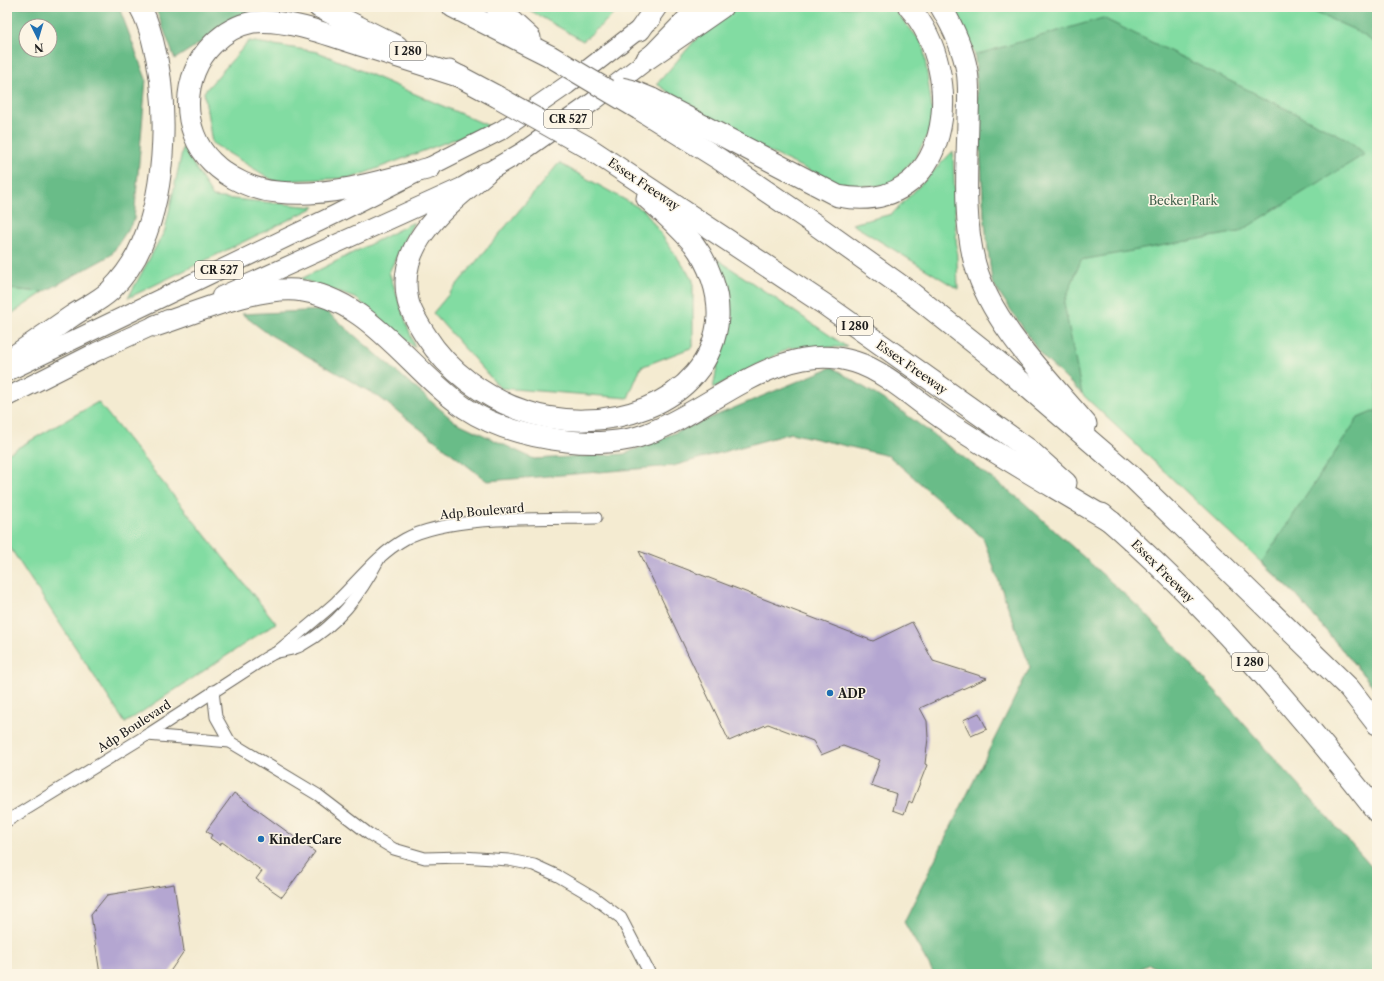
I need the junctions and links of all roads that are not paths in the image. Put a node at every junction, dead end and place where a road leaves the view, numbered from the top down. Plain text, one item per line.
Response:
1 (140, 7) edge
2 (319, 7) edge
3 (453, 7) edge
4 (496, 7) edge
5 (656, 7) edge
6 (664, 7) edge
7 (697, 7) edge
8 (722, 7) edge
9 (909, 7) edge
10 (941, 7) edge
11 (640, 30) junction
12 (550, 56) junction
13 (647, 59) junction
14 (461, 77) junction
15 (645, 104) junction
16 (587, 147) junction
17 (430, 168) junction
18 (486, 173) junction
19 (155, 326) junction
20 (7, 361) edge
21 (7, 372) edge
22 (7, 397) edge
23 (1130, 476) junction
24 (596, 518) dead end
25 (1112, 522) junction
26 (379, 559) junction
27 (276, 653) junction
28 (213, 691) junction
29 (1377, 724) edge
30 (147, 735) junction
31 (230, 742) junction
32 (1377, 812) edge
33 (7, 821) edge
34 (650, 974) edge

1 - 20 highway
2 - 14 highway, Essex Freeway / I 280
3 - 12 highway
4 - 12 highway
5 - 11 highway
6 - 11 main road, CR 527
7 - 13 main road, CR 527
8 - 13 highway
9 - 15 highway
10 - 23 highway
11 - 17 main road, CR 527
12 - 15 highway, bridge
13 - 18 main road, CR 527
14 - 16 highway, Essex Freeway / I 280, bridge
14 - 17 highway
15 - 23 highway
16 - 18 highway
16 - 25 highway, Essex Freeway / I 280
17 - 21 main road, CR 527
18 - 19 main road, CR 527
19 - 22 main road, CR 527
19 - 25 highway
23 - 29 highway
24 - 26 street, Adp Boulevard
25 - 32 highway, Essex Freeway / I 280
26 - 27 street, Adp Boulevard
26 - 27 street, Adp Boulevard
27 - 28 street, Adp Boulevard
28 - 30 street, Adp Boulevard
28 - 31 street
30 - 31 street
30 - 33 street, Adp Boulevard
31 - 34 street

